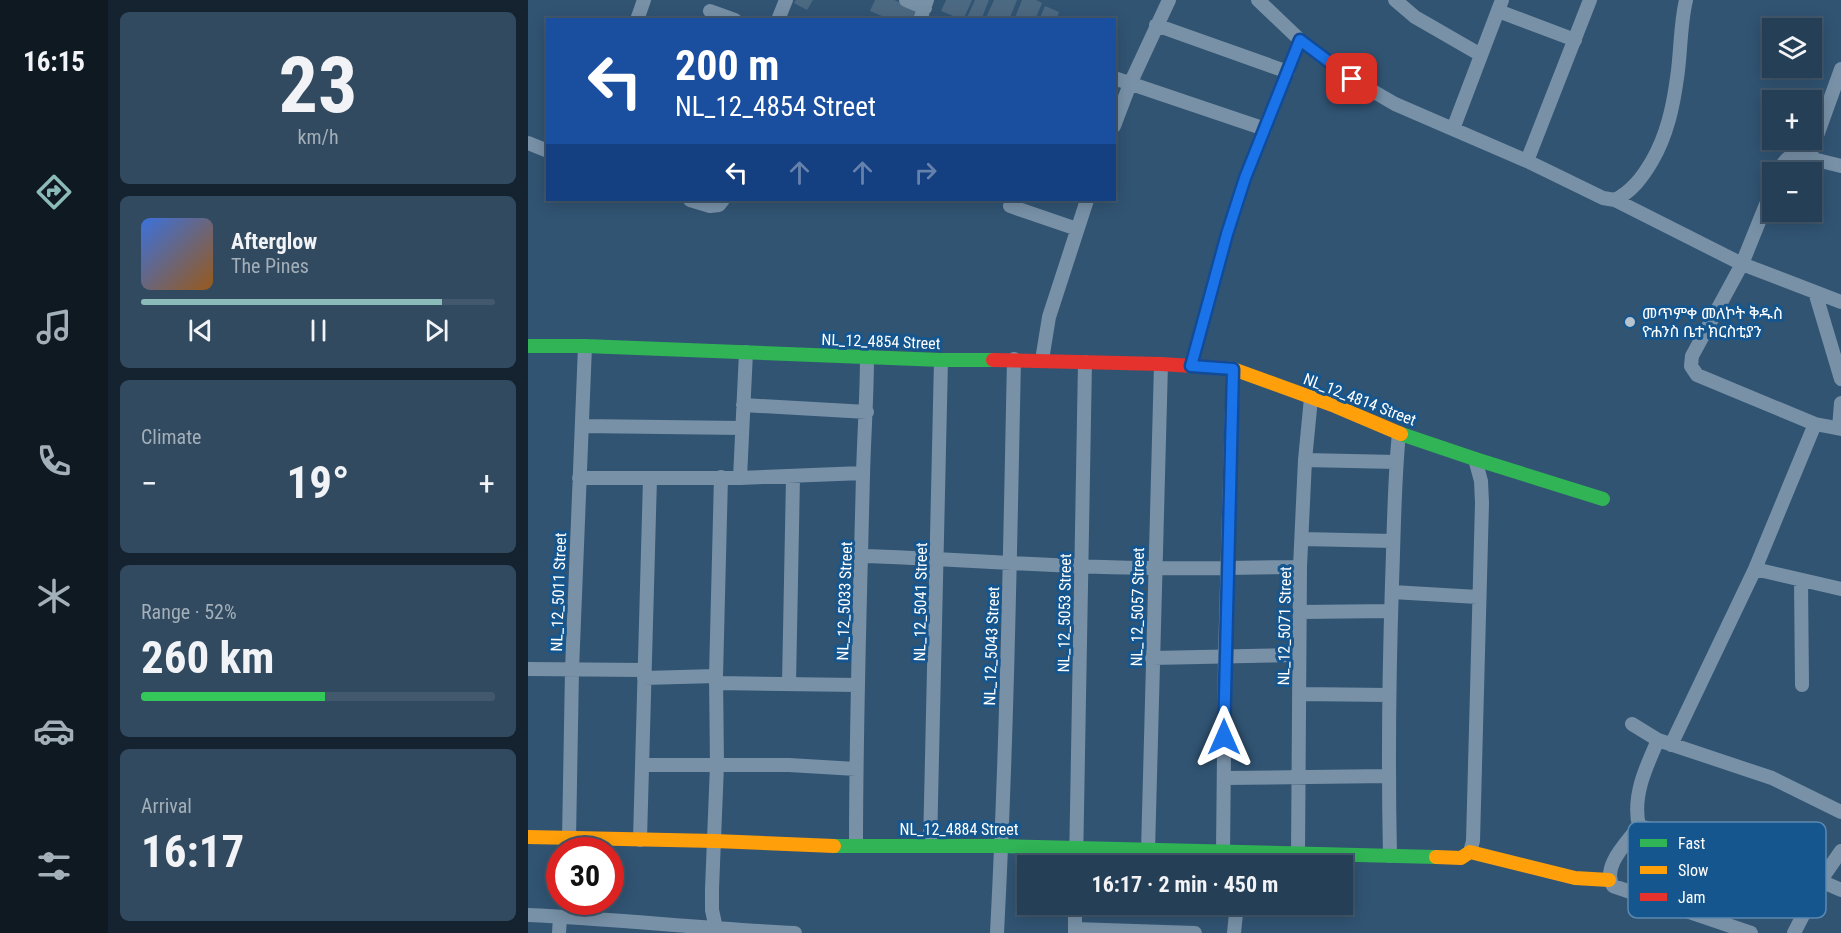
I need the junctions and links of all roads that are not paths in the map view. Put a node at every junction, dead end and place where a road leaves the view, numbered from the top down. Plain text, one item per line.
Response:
1 (644, 0) edge
2 (786, 0) edge
3 (906, 0) edge
4 (1169, 0) edge
5 (1590, 0) edge
6 (1686, 0) edge
7 (1402, 2) edge
8 (1266, 3) edge
9 (1500, 5) edge
10 (924, 9) edge
11 (710, 10) edge
12 (638, 18) edge
13 (730, 18) edge
14 (779, 18) edge
15 (1156, 25) junction
16 (1300, 40) junction
17 (1575, 40) junction
18 (1481, 55) junction
19 (1841, 69) edge
20 (1288, 72) junction
21 (1116, 79) edge
22 (1130, 84) junction
23 (1116, 121) edge
24 (1265, 129) junction
25 (1453, 129) junction
26 (528, 143) edge
27 (546, 150) edge
28 (1809, 158) junction
29 (1527, 161) junction
30 (1784, 162) edge
31 (1841, 166) edge
32 (1614, 200) junction
33 (693, 201) edge
34 (1088, 201) edge
35 (721, 202) edge
36 (1010, 206) dead end
37 (1762, 214) edge
38 (1077, 229) junction
39 (1742, 264) junction
40 (1815, 292) junction
41 (1841, 302) edge
42 (528, 346) edge
43 (585, 346) junction
44 (746, 352) junction
45 (867, 356) junction
46 (1014, 359) junction
47 (941, 360) junction
48 (1042, 360) junction
49 (1085, 362) junction
50 (1161, 364) junction
51 (1191, 366) junction
52 (1233, 369) junction
53 (1841, 379) edge
54 (1311, 398) junction
55 (1841, 403) edge
56 (743, 405) junction
57 (867, 412) junction
58 (1815, 424) junction
59 (582, 426) junction
60 (742, 428) junction
61 (1840, 429) edge
62 (1399, 433) junction
63 (1475, 459) junction
64 (1305, 460) junction
65 (1396, 462) junction
66 (863, 473) junction
67 (721, 477) junction
68 (793, 477) junction
69 (579, 478) junction
70 (650, 478) junction
71 (740, 478) junction
72 (1603, 499) dead end
73 (1302, 539) junction
74 (1393, 541) junction
75 (862, 556) junction
76 (938, 558) junction
77 (1010, 564) junction
78 (1082, 566) junction
79 (1228, 567) junction
80 (1300, 567) junction
81 (1155, 568) junction
82 (1755, 569) junction
83 (1801, 580) junction
84 (1841, 589) edge
85 (1392, 592) junction
86 (1478, 597) junction
87 (1301, 612) junction
88 (1391, 612) junction
89 (1299, 655) junction
90 (1225, 656) junction
91 (1152, 658) junction
92 (528, 669) edge
93 (572, 670) junction
94 (644, 674) junction
95 (716, 680) junction
96 (789, 684) junction
97 (858, 685) junction
98 (1802, 685) dead end
99 (1300, 694) junction
100 (1389, 695) junction
101 (1632, 724) dead end
102 (1665, 743) junction
103 (643, 765) junction
104 (717, 765) junction
105 (856, 769) junction
106 (1298, 776) junction
107 (1388, 776) junction
108 (1224, 778) junction
109 (1841, 812) edge
110 (1639, 822) edge
111 (528, 837) edge
112 (569, 837) edge
113 (546, 838) edge
114 (624, 840) edge
115 (640, 840) junction
116 (715, 841) junction
117 (1628, 841) edge
118 (856, 846) junction
119 (930, 846) junction
120 (1001, 846) junction
121 (1076, 848) junction
122 (1841, 850) edge
123 (1148, 851) junction
124 (1223, 852) junction
125 (1470, 852) junction
126 (1298, 854) junction
127 (1076, 855) edge
128 (1231, 855) edge
129 (1287, 855) edge
130 (1390, 856) junction
131 (1826, 872) edge
132 (1610, 880) junction
133 (1826, 882) edge
134 (1841, 890) edge
135 (1628, 892) edge
136 (528, 915) edge
137 (1075, 915) edge
138 (1236, 915) edge
139 (560, 917) junction
140 (1705, 918) edge
141 (1802, 918) edge
142 (717, 931) edge
143 (1075, 931) edge
144 (560, 933) edge
145 (795, 933) edge
146 (997, 933) edge
147 (1149, 933) edge
148 (1190, 933) edge
149 (1195, 933) edge
150 (1234, 933) edge
151 (1750, 933) edge
152 (1794, 933) edge

1 - 12 street
2 - 14 street
3 - 10 street
4 - 15 street
5 - 17 street
6 - 32 street
7 - 18 street
8 - 16 street
9 - 17 street
9 - 18 street
11 - 13 street
15 - 20 street
15 - 22 street
16 - 20 street
16 - 25 street
17 - 29 street
18 - 25 street
19 - 28 street
20 - 24 street
21 - 22 street
22 - 23 street
22 - 24 street
24 - 51 street
25 - 29 street
26 - 27 street
28 - 30 street
28 - 31 street
29 - 32 street
32 - 39 street
33 - 35 street
34 - 38 street
36 - 38 street
37 - 39 street
38 - 48 street
39 - 40 street
39 - 58 street
40 - 41 street
40 - 53 street
42 - 43 street, NL_12_4854 Street
43 - 44 street, NL_12_4854 Street
43 - 59 street, NL_12_5011 Street
44 - 45 street, NL_12_4854 Street
44 - 56 street
45 - 47 street, NL_12_4854 Street
45 - 57 street, NL_12_5033 Street
46 - 47 street, NL_12_4854 Street
46 - 48 street, NL_12_4854 Street
46 - 77 street, NL_12_5043 Street
47 - 76 street, NL_12_5041 Street
48 - 49 street, NL_12_4854 Street
49 - 50 street, NL_12_4854 Street
49 - 78 street, NL_12_5053 Street
50 - 51 street, NL_12_4854 Street
50 - 81 street, NL_12_5057 Street
51 - 52 street, NL_12_4854 Street
52 - 54 street, NL_12_4814 Street
52 - 79 street
54 - 62 street, NL_12_4814 Street
54 - 64 street, NL_12_5071 Street
55 - 61 street
56 - 57 street
56 - 60 street
57 - 66 street, NL_12_5033 Street
58 - 61 street
58 - 82 street
59 - 60 street
59 - 69 street, NL_12_5011 Street
60 - 71 street
62 - 63 street, NL_12_4814 Street
62 - 65 street
63 - 72 street, NL_12_4814 Street
63 - 86 street
64 - 65 street
64 - 73 street, NL_12_5071 Street
65 - 74 street
66 - 68 street
66 - 75 street, NL_12_5033 Street
67 - 70 street
67 - 71 street
67 - 95 street
68 - 71 street
68 - 96 street
69 - 70 street
69 - 93 street, NL_12_5011 Street
70 - 94 street
73 - 74 street
73 - 80 street, NL_12_5071 Street
74 - 85 street
75 - 76 street
75 - 97 street, NL_12_5033 Street
76 - 77 street
76 - 119 street, NL_12_5041 Street
77 - 78 street
77 - 120 street, NL_12_5043 Street
78 - 81 street
78 - 121 street, NL_12_5053 Street
79 - 80 street
79 - 81 street
79 - 90 street
80 - 87 street, NL_12_5071 Street
81 - 91 street, NL_12_5057 Street
82 - 83 street
82 - 102 street
83 - 84 street
83 - 98 street
85 - 86 street
85 - 88 street
86 - 125 street
87 - 88 street
87 - 89 street, NL_12_5071 Street
88 - 100 street
89 - 90 street
89 - 99 street, NL_12_5071 Street
90 - 91 street
90 - 108 street
91 - 123 street, NL_12_5057 Street
92 - 93 street
93 - 94 street
93 - 112 street, NL_12_5011 Street
94 - 95 street
94 - 103 street
95 - 96 street
95 - 104 street
96 - 97 street
97 - 105 street, NL_12_5033 Street
99 - 100 street
99 - 106 street, NL_12_5071 Street
100 - 107 street
101 - 102 street
102 - 109 street
102 - 110 street
103 - 104 street
103 - 115 street
104 - 105 street
104 - 116 street
105 - 118 street, NL_12_5033 Street
106 - 107 street
106 - 108 street
106 - 126 street, NL_12_5071 Street
107 - 130 street
108 - 124 street
111 - 113 street, NL_12_4884 Street
114 - 115 street, NL_12_4884 Street
115 - 116 street, NL_12_4884 Street
116 - 118 street, NL_12_4884 Street
116 - 142 street
117 - 132 street
118 - 119 street, NL_12_4884 Street
119 - 120 street, NL_12_4884 Street
120 - 121 street, NL_12_4884 Street
120 - 146 street, NL_12_5043 Street
121 - 123 street, NL_12_4884 Street
121 - 127 street, NL_12_5053 Street
122 - 131 street
123 - 124 street, NL_12_4884 Street
124 - 128 street, NL_12_4884 Street
125 - 130 street, NL_12_4884 Street
125 - 132 street
126 - 129 street, NL_12_4884 Street
126 - 130 street, NL_12_4884 Street
132 - 135 street
133 - 134 street
136 - 139 street
137 - 143 street
138 - 150 street
139 - 142 street
139 - 144 street
140 - 151 street
141 - 152 street
142 - 145 street
143 - 147 street
147 - 148 street
148 - 149 street

